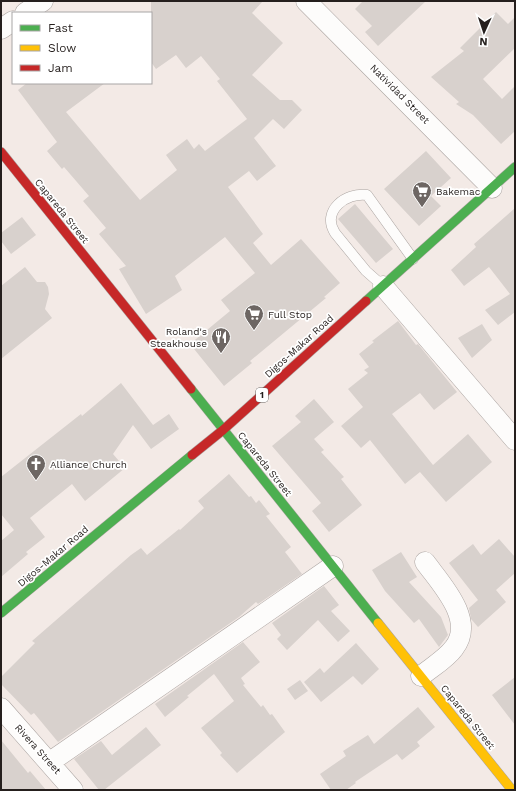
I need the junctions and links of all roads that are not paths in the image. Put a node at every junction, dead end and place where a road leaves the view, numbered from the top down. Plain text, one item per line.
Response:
1 (43, 1) edge
2 (306, 1) edge
3 (26, 12) edge
4 (12, 22) edge
5 (1, 29) edge
6 (1, 152) edge
7 (515, 167) edge
8 (492, 188) junction
9 (413, 259) junction
10 (383, 286) junction
11 (223, 430) junction
12 (515, 440) edge
13 (425, 562) dead end
14 (333, 566) junction
15 (1, 613) edge
16 (421, 676) junction
17 (1, 708) edge
18 (50, 762) junction
19 (74, 790) edge
20 (512, 790) edge

1 - 3 street
2 - 8 street, Natividad Street
4 - 5 street
6 - 11 street, Capareda Street
7 - 8 street, Digos-Makar Road / 1
8 - 9 street, Digos-Makar Road / 1
9 - 10 street, Digos-Makar Road / 1
9 - 10 lane
10 - 11 street, Digos-Makar Road / 1
10 - 12 street
11 - 14 street, Capareda Street
11 - 15 street, Digos-Makar Road / 1
13 - 16 street
14 - 16 street, Capareda Street
14 - 18 street
16 - 20 street, Capareda Street
17 - 18 street, Rivera Street
18 - 19 street, Rivera Street

